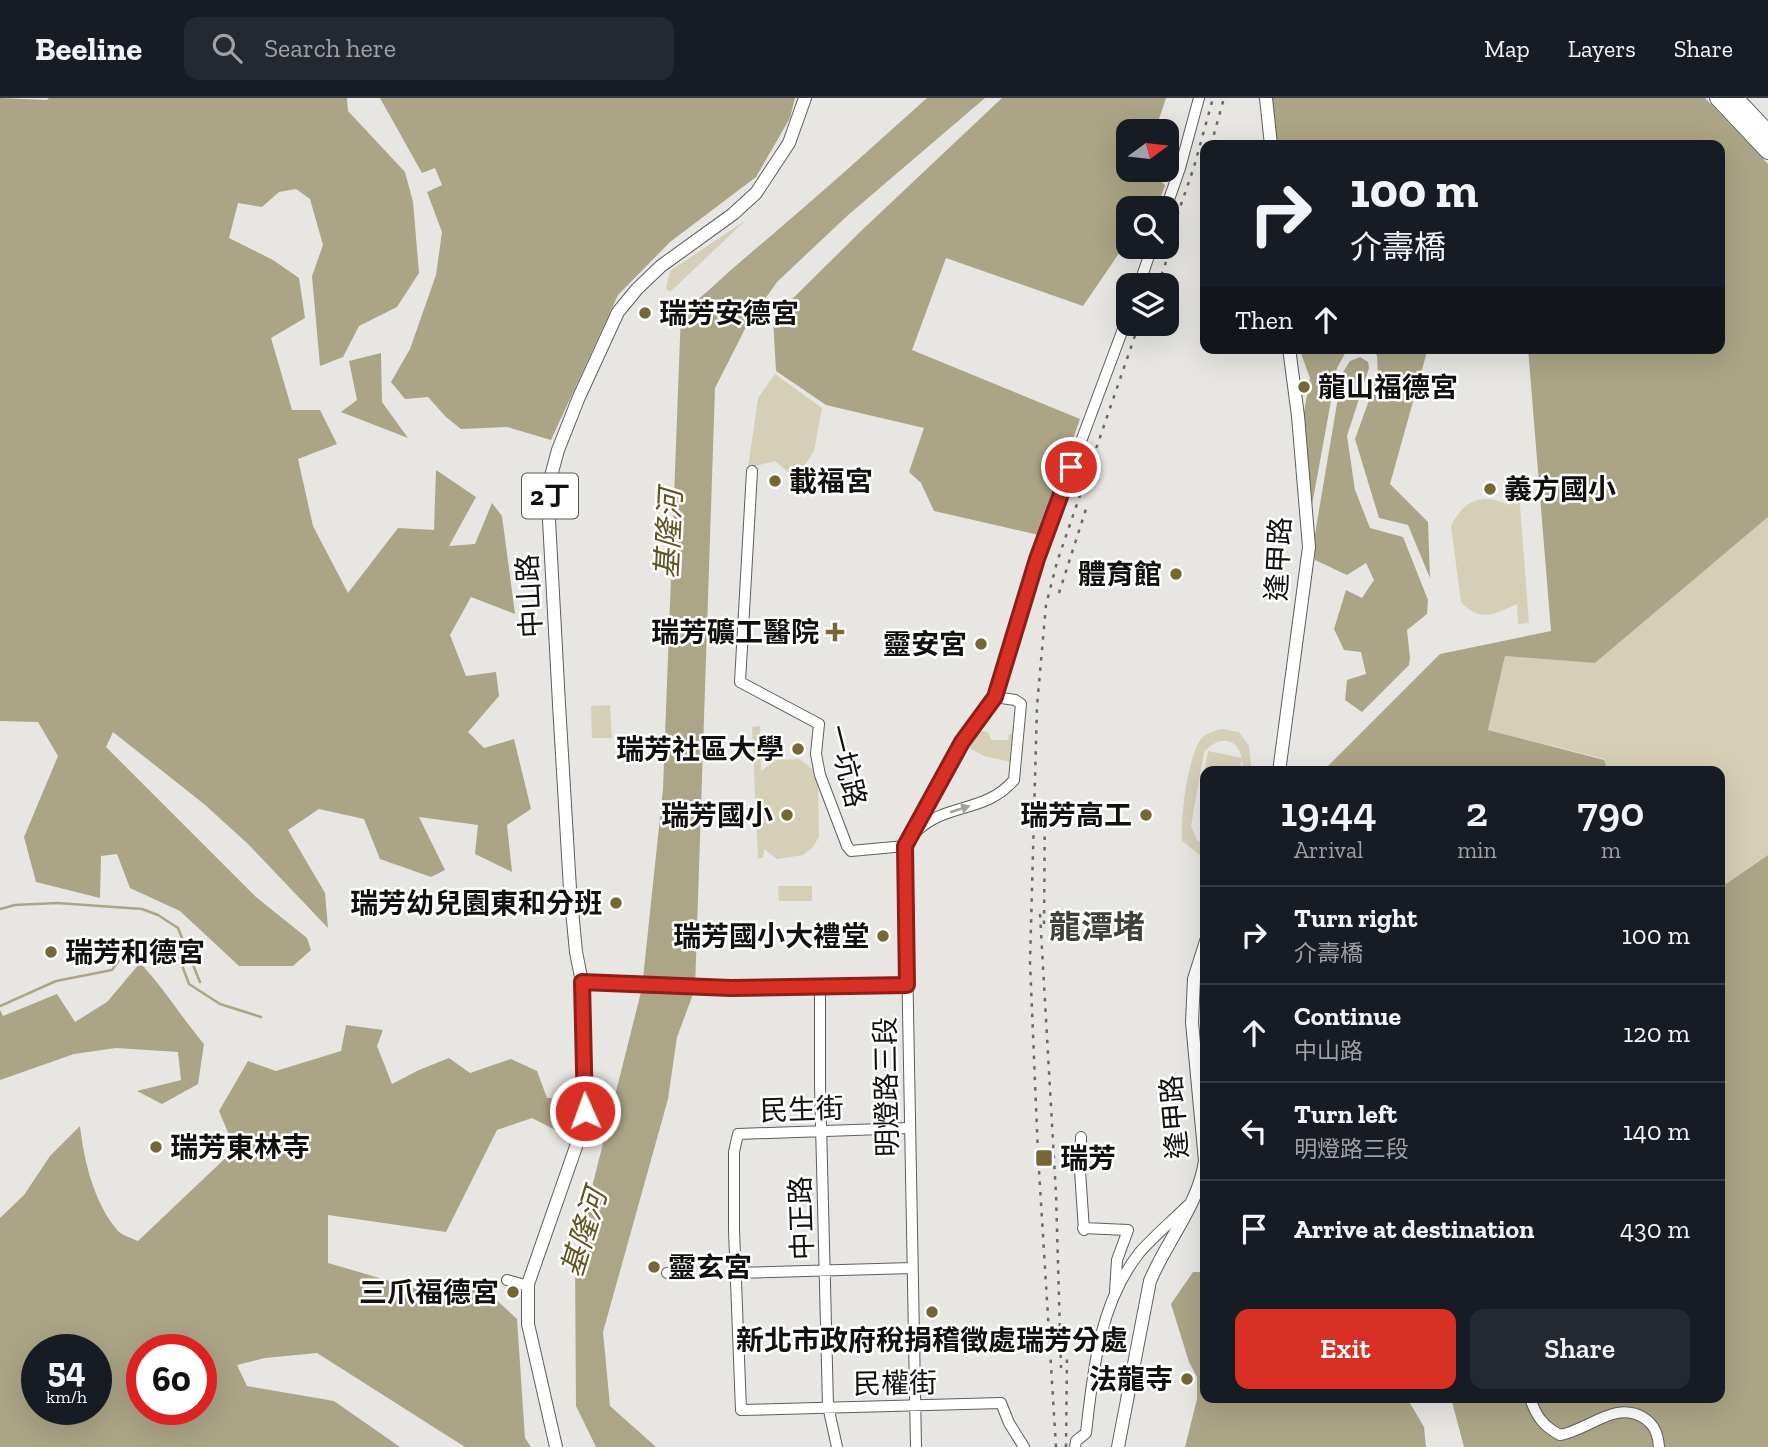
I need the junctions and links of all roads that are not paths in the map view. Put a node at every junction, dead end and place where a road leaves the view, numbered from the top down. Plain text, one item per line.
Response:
1 (805, 98) edge
2 (1199, 98) edge
3 (1266, 98) edge
4 (1718, 98) edge
5 (1735, 98) edge
6 (1768, 133) edge
7 (1270, 140) edge
8 (1768, 151) edge
9 (1170, 196) edge
10 (1120, 336) edge
11 (1290, 354) edge
12 (752, 471) dead end
13 (995, 697) junction
14 (1280, 766) edge
15 (905, 846) junction
16 (1200, 960) edge
17 (582, 982) junction
18 (907, 985) junction
19 (820, 986) junction
20 (1200, 1108) edge
21 (910, 1128) junction
22 (821, 1131) junction
23 (1081, 1137) dead end
24 (1200, 1174) edge
25 (1189, 1204) junction
26 (912, 1268) junction
27 (825, 1271) junction
28 (735, 1273) junction
29 (507, 1280) dead end
30 (528, 1286) junction
31 (1115, 1294) junction
32 (1531, 1403) edge
33 (915, 1405) junction
34 (828, 1406) junction
35 (556, 1447) edge
36 (837, 1447) edge
37 (916, 1447) edge
38 (1024, 1447) edge
39 (1074, 1447) edge
40 (1118, 1447) edge
41 (1659, 1447) edge

1 - 17 main road, 中山路 / 2丁
2 - 9 street
3 - 7 main road
4 - 8 highway
5 - 6 highway
10 - 13 street, 明燈路三段
11 - 14 main road, 逢甲路
12 - 15 street, 一坑路
13 - 15 street, 明燈路三段
15 -> 13 street
15 - 18 street, 明燈路三段
16 - 20 main road, 逢甲路
17 - 19 street
17 - 30 main road, 2丁
18 - 19 street
18 - 21 street, 明燈路三段
19 - 22 street, 中正路
21 - 22 street, 民生街
21 - 26 street, 明燈路三段
22 - 27 street, 中正路
22 - 28 street, 民生街
23 - 31 street
24 - 25 main road, 逢甲路
25 - 31 street, 逢甲路
25 - 40 main road, 逢甲路
26 - 27 street
26 - 33 street, 明燈路三段
27 - 28 street
27 - 34 street, 中正路
28 - 34 street, 民權街
29 - 30 street
30 - 35 main road, 2丁
31 - 39 street, 逢甲路
32 - 41 street
33 - 34 street, 民權街
33 - 37 street, 明燈路三段
33 - 38 street, 民權街
34 - 36 street, 中正路

